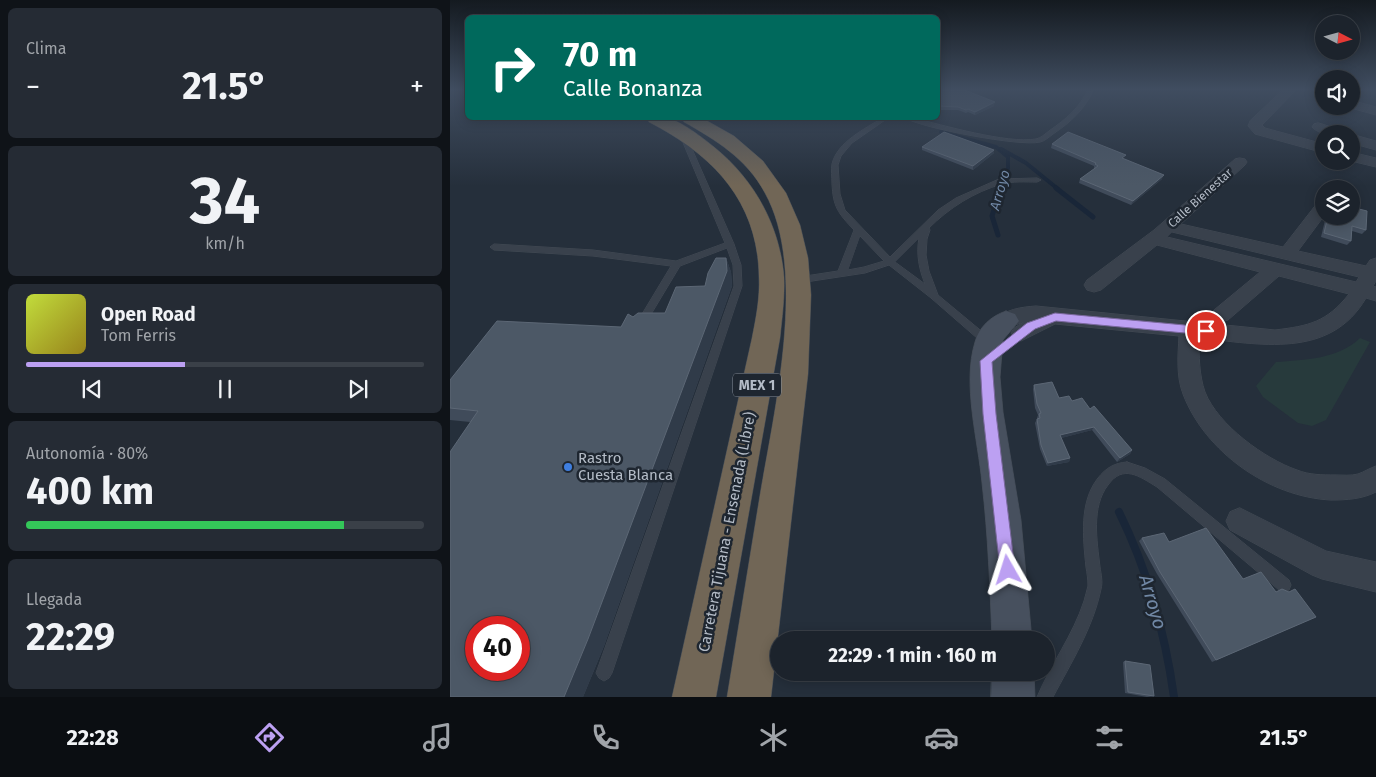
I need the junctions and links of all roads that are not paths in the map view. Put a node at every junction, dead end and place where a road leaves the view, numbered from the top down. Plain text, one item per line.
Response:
1 (671, 122) edge
2 (880, 122) edge
3 (922, 122) edge
4 (1066, 122) edge
5 (1257, 122) edge
6 (686, 125) edge
7 (1360, 141) edge
8 (1315, 146) edge
9 (1376, 146) edge
10 (1360, 159) edge
11 (1240, 162) dead end
12 (1376, 163) edge
13 (1037, 180) dead end
14 (1315, 217) edge
15 (928, 227) junction
16 (858, 230) junction
17 (1161, 233) junction
18 (730, 244) junction
19 (494, 247) dead end
20 (1284, 258) junction
21 (890, 262) junction
22 (677, 264) junction
23 (842, 273) junction
24 (1372, 279) edge
25 (799, 280) junction
26 (1094, 285) dead end
27 (934, 296) junction
28 (1221, 315) dead end
29 (640, 325) edge
30 (1013, 327) joint
31 (1189, 329) junction
32 (991, 351) junction
33 (1376, 478) edge
34 (1240, 521) dead end
35 (1376, 577) edge
36 (1284, 585) dead end
37 (1011, 631) edge
38 (604, 673) dead end
39 (1013, 681) edge
40 (694, 697) edge
41 (749, 697) edge
42 (1013, 697) edge
43 (1044, 697) edge

1 - 6 highway, Carretera Tijuana - Ensenada (Libre) / MEX 1
2 - 16 lane
3 - 4 lane
5 - 8 street
6 - 18 lane
6 - 25 highway, Carretera Tijuana - Ensenada (Libre) / MEX 1
6 - 40 highway, Carretera Tijuana - Ensenada (Libre) / MEX 1
7 - 9 street
10 - 12 street
11 - 17 street, Calle Bienestar
13 - 15 lane
14 - 20 street
15 - 21 lane
15 - 27 lane
16 - 21 lane
16 - 23 lane
17 - 20 street
17 - 26 street, Calle Bienestar
18 - 22 lane
18 - 38 lane
19 - 22 lane
20 - 24 street
20 - 28 street
21 - 23 lane
21 - 27 lane
22 - 29 lane
23 - 25 lane
24 - 31 street
25 - 41 highway, Carretera Tijuana - Ensenada (Libre) / MEX 1
27 - 32 lane
30 - 31 street
30 - 32 street
31 - 33 street
32 - 37 street
34 - 35 street
36 - 43 lane
39 - 42 street

